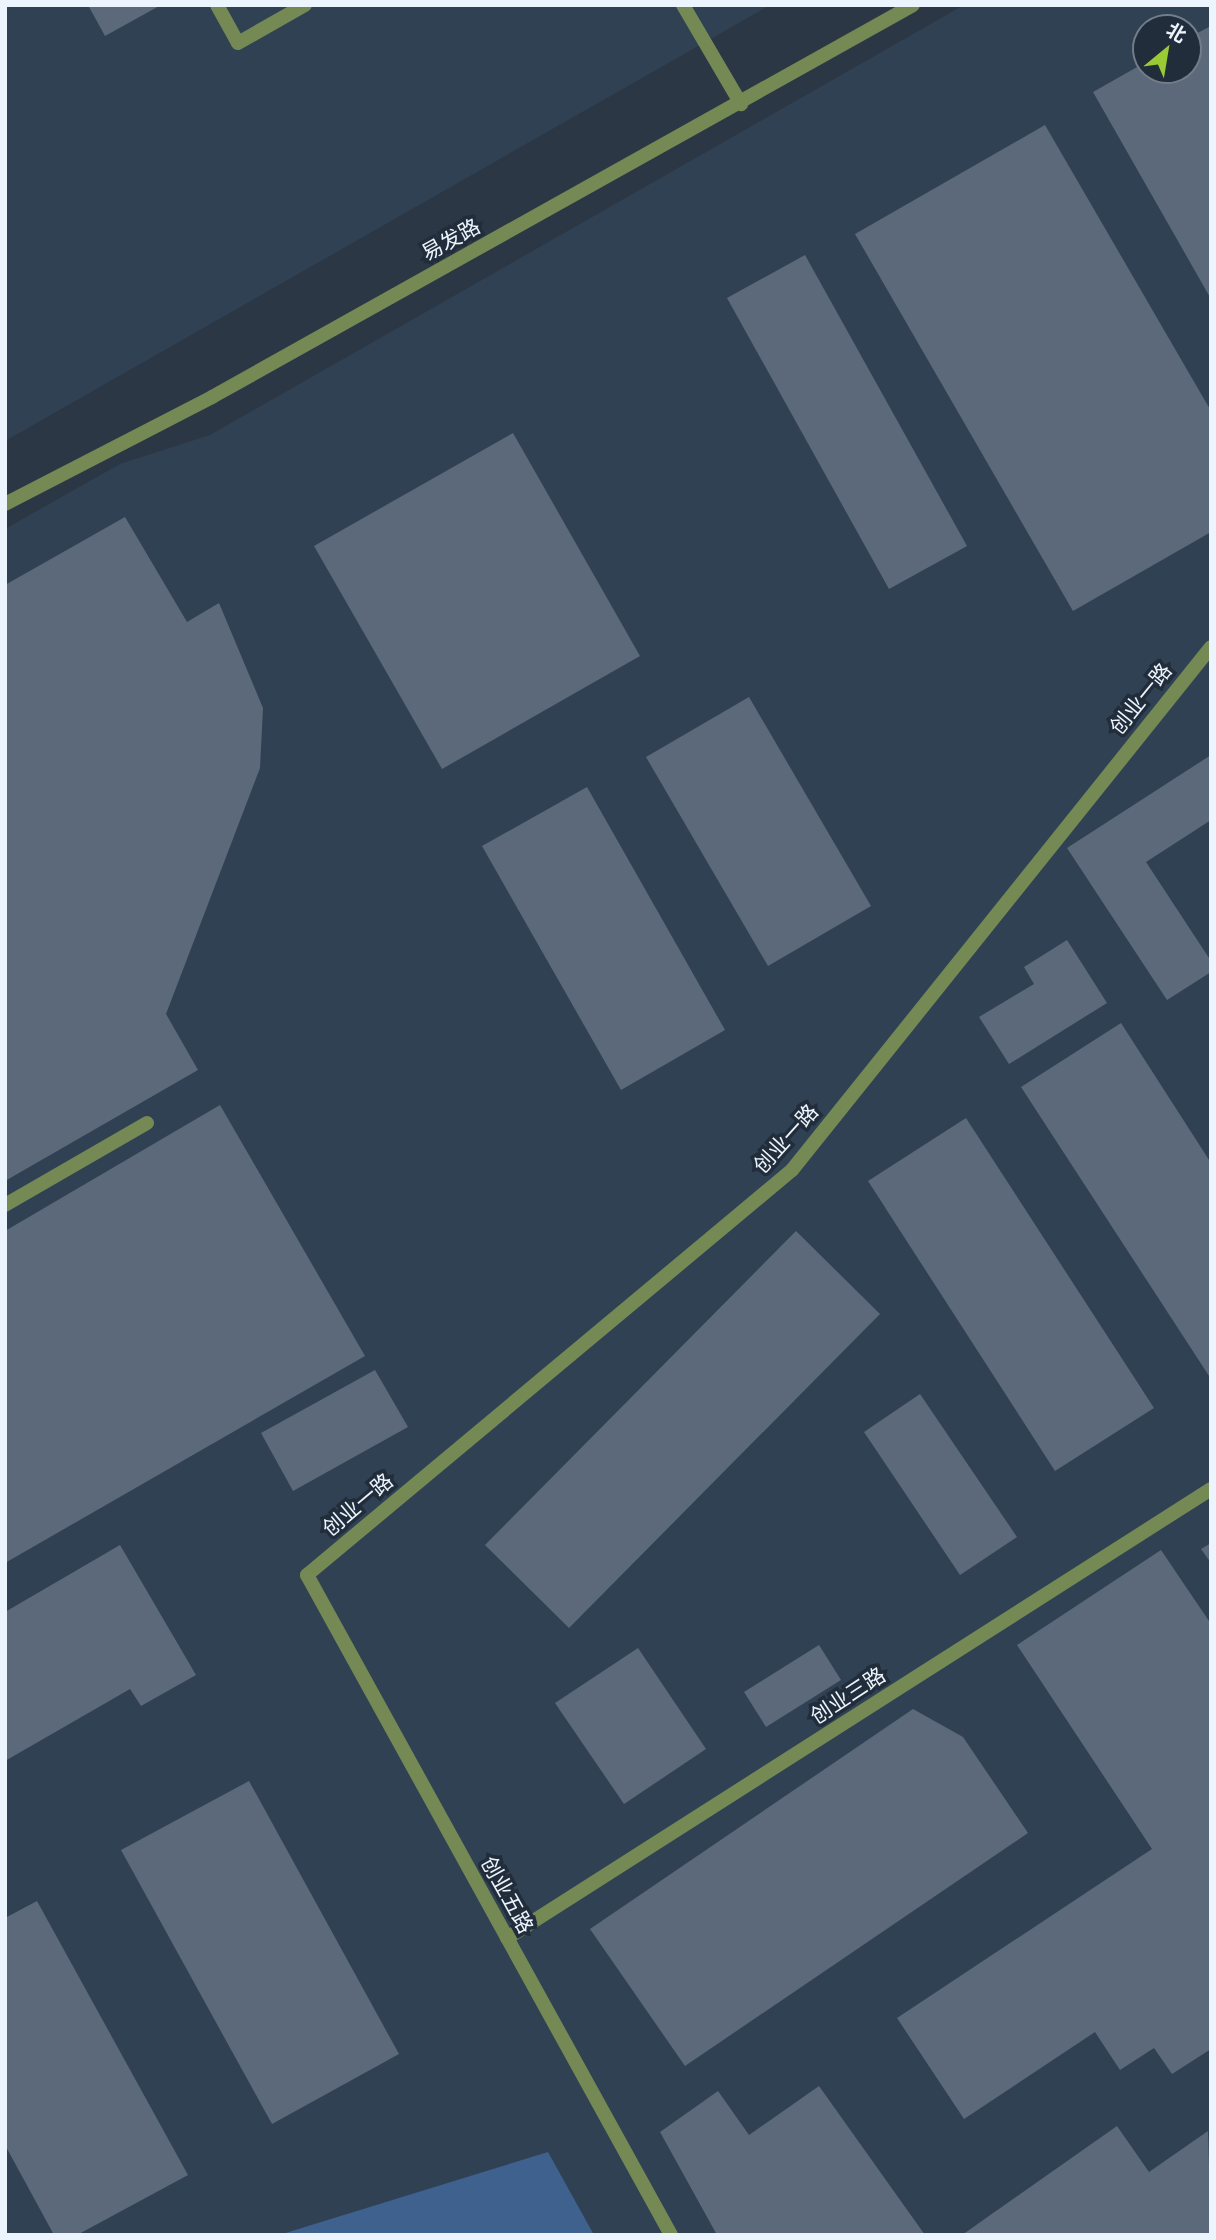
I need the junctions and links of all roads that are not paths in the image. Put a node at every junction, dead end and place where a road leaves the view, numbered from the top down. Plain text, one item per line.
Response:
1 (217, 5) edge
2 (305, 5) edge
3 (683, 5) edge
4 (914, 5) edge
5 (741, 104) junction
6 (5, 504) edge
7 (1211, 647) edge
8 (147, 1123) dead end
9 (5, 1205) edge
10 (1211, 1489) edge
11 (307, 1575) joint
12 (507, 1938) junction
13 (671, 2235) edge

1 - 2 street
3 - 5 street
4 - 5 street, 易发路
5 - 6 street, 易发路
7 - 11 street, 创业一路
8 - 9 street
10 - 12 street, 创业三路
11 - 12 street, 创业五路
12 - 13 street, 创业五路

